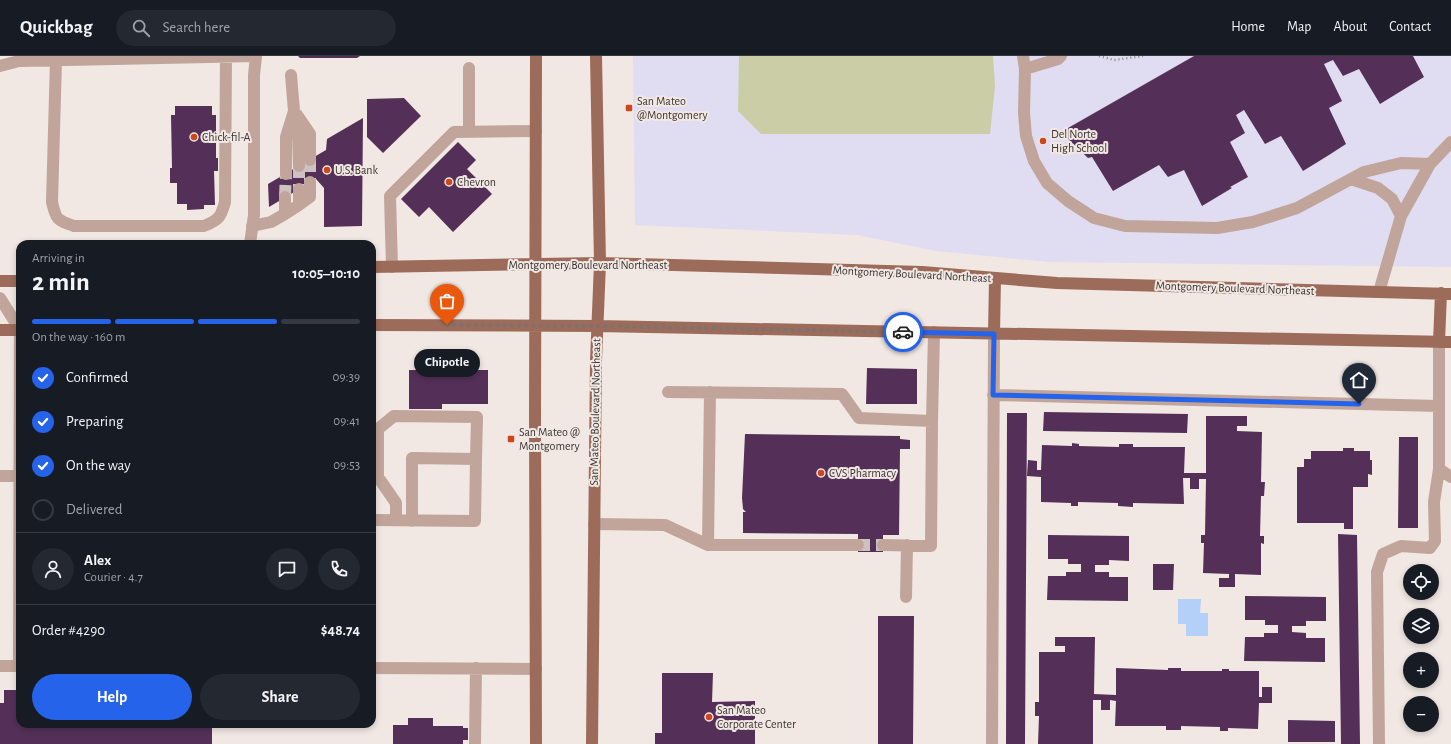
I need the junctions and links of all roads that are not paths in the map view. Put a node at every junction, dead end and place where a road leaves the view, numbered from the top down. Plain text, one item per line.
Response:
1 (256, 56) edge
2 (536, 56) edge
3 (596, 56) edge
4 (1023, 56) edge
5 (1061, 56) edge
6 (226, 57) junction
7 (56, 60) junction
8 (0, 66) edge
9 (469, 68) dead end
10 (1025, 69) junction
11 (291, 75) dead end
12 (294, 111) junction
13 (536, 131) junction
14 (470, 132) junction
15 (1451, 142) edge
16 (310, 160) tunnel mouth
17 (1430, 164) junction
18 (299, 166) tunnel mouth
19 (286, 174) tunnel mouth
20 (1350, 179) junction
21 (310, 182) tunnel mouth
22 (299, 189) tunnel mouth
23 (285, 197) tunnel mouth
24 (299, 205) junction
25 (285, 214) junction
26 (1401, 216) junction
27 (252, 226) junction
28 (250, 240) edge
29 (600, 263) junction
30 (535, 264) junction
31 (376, 267) edge
32 (392, 267) junction
33 (995, 278) junction
34 (0, 281) edge
35 (16, 281) edge
36 (1379, 292) junction
37 (1446, 293) edge
38 (0, 298) edge
39 (16, 324) edge
40 (376, 325) edge
41 (535, 325) junction
42 (597, 326) junction
43 (0, 330) edge
44 (16, 330) edge
45 (934, 332) junction
46 (994, 334) junction
47 (1445, 342) edge
48 (668, 392) dead end
49 (710, 392) junction
50 (993, 395) junction
51 (1439, 406) junction
52 (932, 421) junction
53 (1445, 426) edge
54 (476, 459) junction
55 (1439, 469) junction
56 (0, 476) edge
57 (16, 476) edge
58 (1451, 477) edge
59 (376, 520) edge
60 (396, 520) junction
61 (412, 521) junction
62 (594, 524) junction
63 (708, 545) junction
64 (858, 545) tunnel mouth
65 (883, 545) tunnel mouth
66 (907, 546) junction
67 (906, 597) dead end
68 (0, 666) edge
69 (16, 666) edge
70 (376, 668) edge
71 (476, 668) junction
72 (536, 669) junction
73 (475, 744) edge
74 (536, 744) edge
75 (592, 744) edge
76 (992, 744) edge
77 (1379, 744) edge

1 - 6 lane
1 - 27 lane
2 - 13 main road
3 - 29 main road, San Mateo Boulevard Northeast
4 - 10 lane
5 - 10 lane
6 - 7 lane
6 - 7 lane
7 - 8 lane
9 - 14 lane
10 - 20 lane
11 - 12 lane
12 - 16 lane
12 - 18 lane
12 - 19 lane
13 - 14 lane
13 - 30 main road
14 - 32 lane
15 - 17 lane
17 - 20 lane
17 - 26 lane
20 - 26 lane
21 - 24 lane
22 - 24 lane
23 - 25 lane
24 - 25 lane
25 - 27 lane
26 - 36 lane
27 - 28 lane
29 - 30 main road, Montgomery Boulevard Northeast
29 - 33 main road, Montgomery Boulevard Northeast
29 - 42 main road, San Mateo Boulevard Northeast
30 - 32 main road, Montgomery Boulevard Northeast
30 - 41 main road
31 - 32 main road, Montgomery Boulevard Northeast
33 - 36 main road, Montgomery Boulevard Northeast
33 - 46 main road
34 - 35 main road
36 - 37 main road, Montgomery Boulevard Northeast
37 - 47 main road
38 - 39 lane
40 - 41 main road
41 - 42 main road
41 - 72 main road
42 - 45 main road
42 - 62 main road, San Mateo Boulevard Northeast
43 - 44 main road
45 - 46 main road
45 - 52 lane
46 - 47 main road
46 - 50 lane
47 - 51 lane
48 - 49 lane
49 - 52 lane
49 - 63 lane
50 - 51 lane
50 - 76 lane
51 - 53 lane
52 - 66 lane
53 - 55 lane
54 - 60 lane
54 - 61 lane
54 - 61 lane
55 - 58 lane
55 - 77 lane
56 - 57 lane
59 - 60 lane
60 - 61 lane
62 - 63 lane
62 - 75 main road, San Mateo Boulevard Northeast
63 - 64 lane
65 - 66 lane
66 - 67 lane
68 - 69 lane
70 - 71 lane
71 - 72 lane
71 - 73 lane
72 - 74 main road

